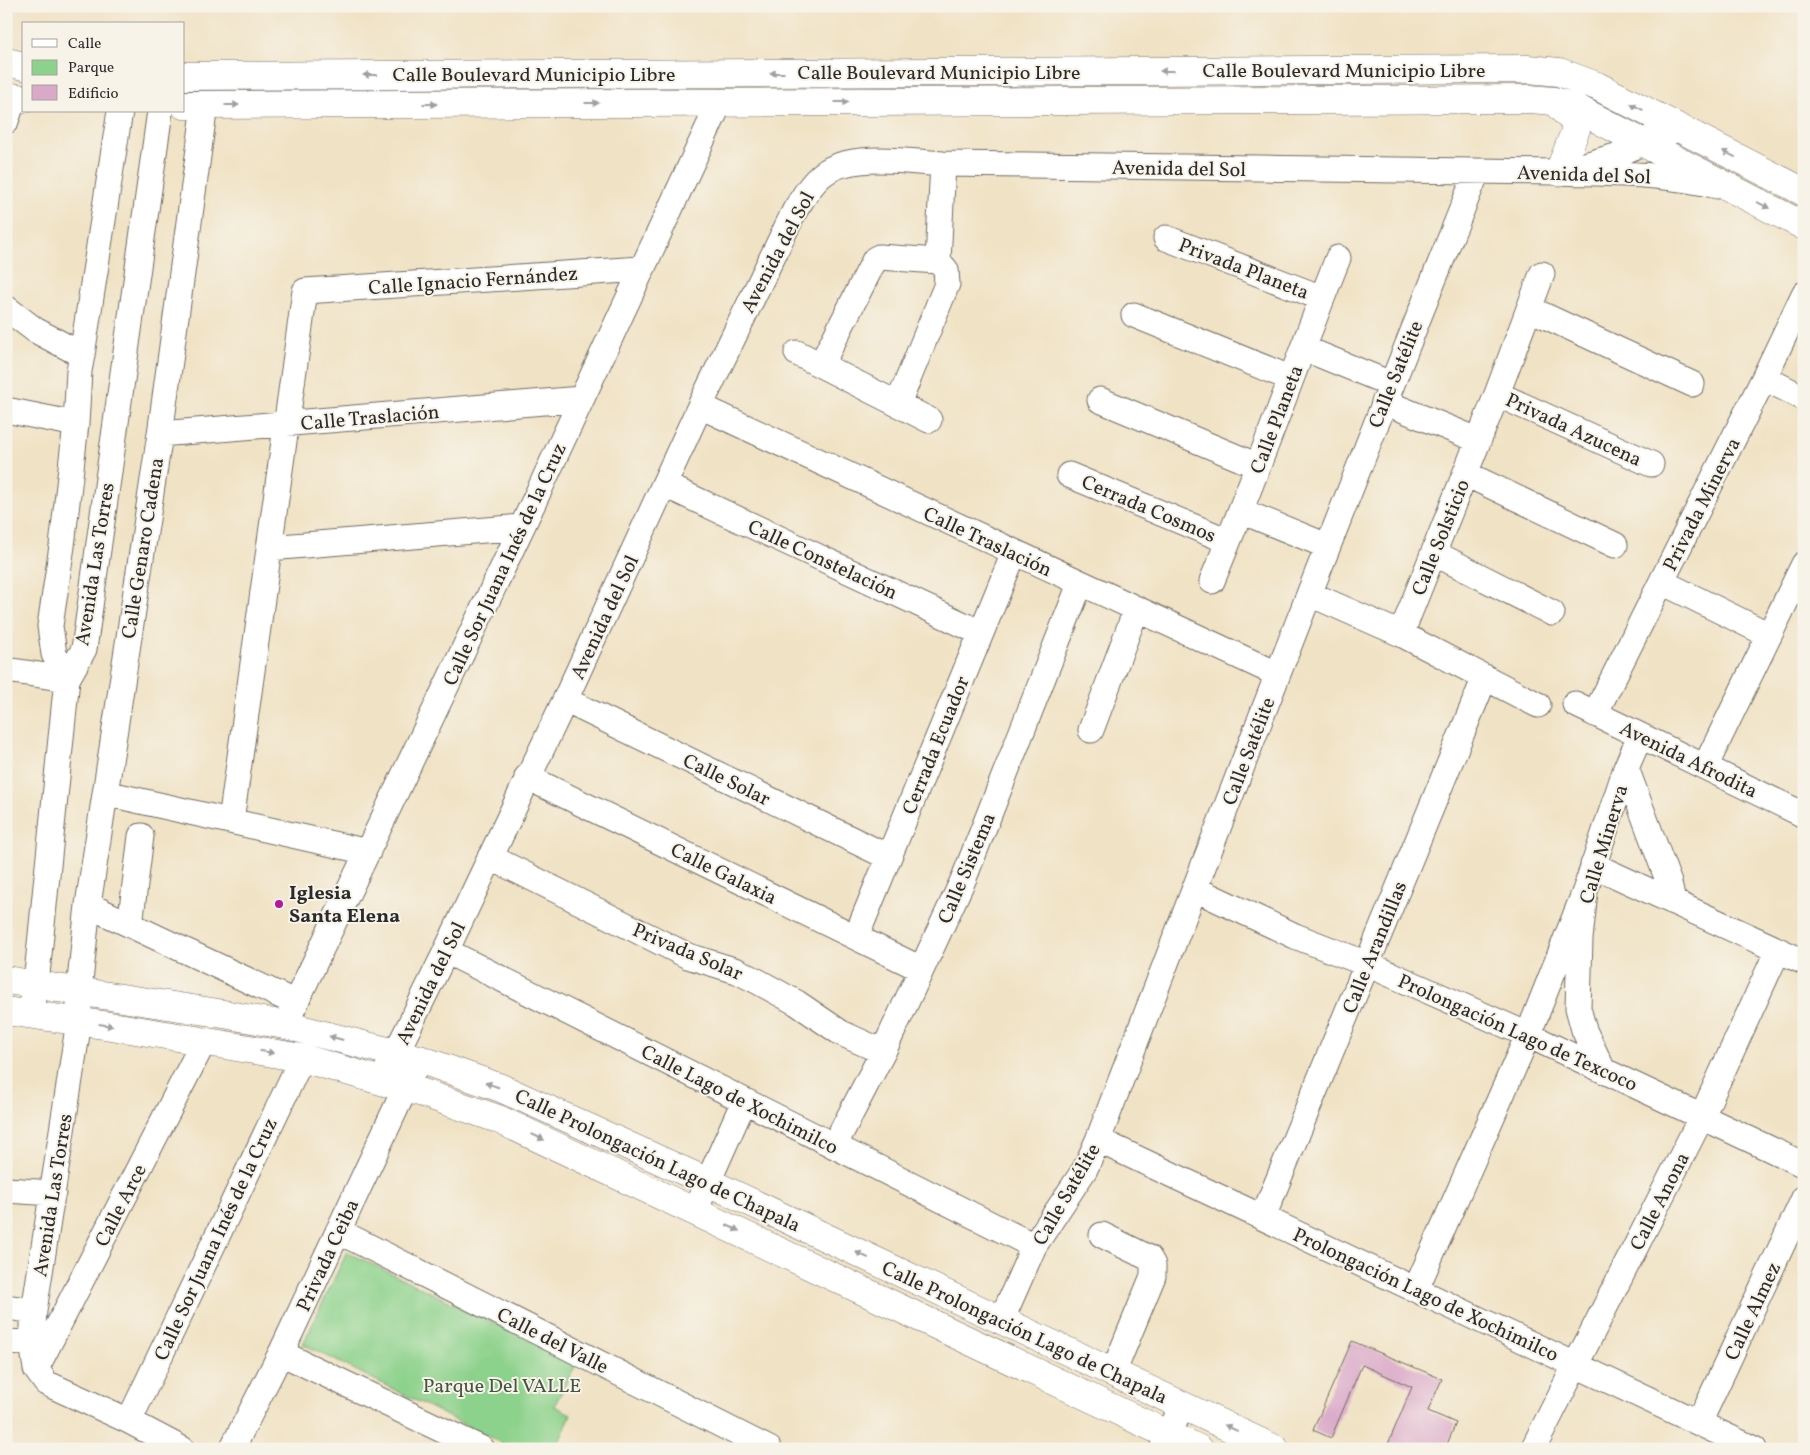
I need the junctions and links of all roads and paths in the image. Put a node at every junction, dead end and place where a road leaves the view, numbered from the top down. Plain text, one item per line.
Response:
1 (6, 62) edge
2 (22, 66) edge
3 (185, 76) edge
4 (1554, 101) junction
5 (720, 102) junction
6 (194, 105) edge
7 (120, 112) edge
8 (160, 112) edge
9 (1680, 129) junction
10 (1642, 142) junction
11 (943, 164) junction
12 (1477, 172) junction
13 (1559, 172) junction
14 (1736, 191) junction
15 (1804, 192) edge
16 (1804, 226) edge
17 (1166, 238) dead end
18 (1338, 258) dead end
19 (938, 261) junction
20 (642, 269) junction
21 (1542, 274) dead end
22 (1804, 294) edge
23 (1322, 298) junction
24 (6, 308) edge
25 (1530, 309) junction
26 (1134, 315) dead end
27 (1304, 348) junction
28 (798, 353) dead end
29 (82, 355) junction
30 (821, 365) junction
31 (1290, 378) junction
32 (1764, 378) junction
33 (1692, 384) dead end
34 (1388, 393) junction
35 (1497, 394) junction
36 (1804, 398) edge
37 (581, 399) junction
38 (1100, 400) dead end
39 (898, 404) junction
40 (700, 406) junction
41 (6, 410) edge
42 (929, 420) dead end
43 (76, 424) junction
44 (286, 424) junction
45 (160, 434) junction
46 (1478, 440) junction
47 (1651, 464) dead end
48 (1258, 466) junction
49 (1466, 474) junction
50 (1068, 475) dead end
51 (665, 485) junction
52 (1241, 511) junction
53 (522, 527) junction
54 (1228, 542) junction
55 (1615, 545) dead end
56 (1327, 546) junction
57 (269, 548) junction
58 (1014, 553) junction
59 (1434, 553) junction
60 (1804, 564) edge
61 (1212, 581) dead end
62 (1662, 582) junction
63 (1080, 584) junction
64 (1310, 594) junction
65 (1136, 610) junction
66 (1552, 612) dead end
67 (981, 632) junction
68 (1401, 634) junction
69 (1769, 635) junction
70 (6, 670) edge
71 (1277, 674) junction
72 (1484, 677) junction
73 (66, 679) junction
74 (565, 700) junction
75 (1538, 705) dead end
76 (1585, 709) joint
77 (1090, 730) dead end
78 (1640, 736) junction
79 (1705, 767) junction
80 (1626, 768) junction
81 (527, 778) junction
82 (105, 793) junction
83 (1804, 815) edge
84 (231, 821) junction
85 (141, 836) dead end
86 (368, 852) junction
87 (490, 857) junction
88 (888, 858) junction
89 (1593, 865) junction
90 (1195, 889) junction
91 (1585, 891) junction
92 (1673, 902) junction
93 (88, 905) junction
94 (130, 925) junction
95 (856, 937) junction
96 (1778, 950) junction
97 (446, 951) junction
98 (1804, 962) edge
99 (1367, 964) junction
100 (922, 969) junction
101 (6, 980) edge
102 (36, 984) junction
103 (79, 991) junction
104 (19, 1013) edge
105 (290, 1014) junction
106 (79, 1021) junction
107 (1528, 1035) junction
108 (204, 1041) junction
109 (883, 1052) junction
110 (408, 1056) junction
111 (302, 1058) junction
112 (1603, 1070) junction
113 (393, 1084) junction
114 (744, 1100) junction
115 (1702, 1116) junction
116 (1098, 1140) junction
117 (834, 1146) junction
118 (1804, 1165) edge
119 (708, 1182) junction
120 (6, 1190) edge
121 (53, 1193) junction
122 (1804, 1198) edge
123 (695, 1211) junction
124 (1263, 1217) junction
125 (338, 1231) junction
126 (1102, 1235) dead end
127 (1034, 1246) junction
128 (1416, 1290) junction
129 (6, 1307) edge
130 (34, 1311) junction
131 (1001, 1321) junction
132 (41, 1341) junction
133 (6, 1343) edge
134 (281, 1353) junction
135 (1575, 1364) junction
136 (1113, 1373) junction
137 (1182, 1406) junction
138 (129, 1421) junction
139 (1699, 1423) junction
140 (1166, 1442) edge
141 (182, 1449) edge
142 (232, 1449) edge
143 (482, 1449) edge
144 (769, 1449) edge
145 (1199, 1449) edge
146 (1275, 1449) edge
147 (1533, 1449) edge
148 (1754, 1449) edge

1 - 2 main road
9 -> 3 main road, Calle Boulevard Municipio Libre
5 -> 4 main road, Calle Boulevard Municipio Libre
4 - 10 main road, Calle Boulevard Municipio Libre
4 - 13 main road
6 -> 5 main road, Calle Boulevard Municipio Libre
5 - 20 street, Calle Sor Juana Inés de la Cruz
6 - 45 street, Calle Genaro Cadena
7 - 29 street
8 - 73 street, Avenida Las Torres
9 - 10 street
15 -> 9 main road, Calle Boulevard Municipio Libre
10 - 13 street
10 - 14 main road, Calle Boulevard Municipio Libre
11 - 12 street, Avenida del Sol
11 - 19 street
11 - 40 street, Avenida del Sol
12 - 13 street, Avenida del Sol
12 - 34 street, Calle Satélite
13 - 14 street, Avenida del Sol
14 -> 16 main road, Calle Boulevard Municipio Libre
17 - 23 street, Privada Planeta
18 - 23 street, Calle Planeta
19 - 30 street
19 - 39 street
20 - 37 street, Calle Sor Juana Inés de la Cruz
20 - 44 street, Calle Ignacio Fernández
21 - 25 street, Calle Solsticio
22 - 32 street, Privada Minerva
23 - 27 street, Calle Planeta
24 - 29 street
25 - 33 street
25 - 35 street, Calle Solsticio
26 - 31 street
27 - 31 street, Calle Planeta
27 - 34 street
28 - 30 street
29 - 43 street
30 - 39 street
31 - 48 street, Calle Planeta
32 - 36 street
32 - 62 street, Privada Minerva
34 - 46 street
34 - 56 street, Calle Satélite
35 - 46 street, Calle Solsticio
35 - 47 street, Privada Azucena
37 - 44 street, Calle Traslación
37 - 53 street, Calle Sor Juana Inés de la Cruz
38 - 48 street
39 - 42 street
40 - 51 street, Avenida del Sol
40 - 58 street, Calle Traslación
41 - 43 street
43 - 73 street
44 - 45 street, Calle Traslación
44 - 57 street
45 - 82 street, Calle Genaro Cadena
46 - 49 street, Calle Solsticio
48 - 52 street, Calle Planeta
49 - 55 street
49 - 59 street, Calle Solsticio
50 - 54 street, Cerrada Cosmos
51 - 67 street, Calle Constelación
51 - 74 street, Avenida del Sol
52 - 54 street, Calle Planeta
52 - 56 street
53 - 57 street
53 - 86 street, Calle Sor Juana Inés de la Cruz
54 - 61 street, Calle Planeta
56 - 64 street, Calle Satélite
57 - 84 street
58 - 63 street, Calle Traslación
58 - 67 street, Cerrada Ecuador
59 - 66 street
59 - 68 street, Calle Solsticio
60 - 69 street
62 - 69 street
62 - 76 street, Privada Minerva
63 - 65 street, Calle Traslación
63 - 100 street, Calle Sistema
64 - 68 street
64 - 71 street, Calle Satélite
65 - 71 street, Calle Traslación
65 - 77 street
67 - 88 street, Cerrada Ecuador
68 - 72 street
69 - 79 street
70 - 73 street
71 - 90 street, Calle Satélite
72 - 75 street
72 - 99 street, Calle Arandillas
73 - 102 street, Avenida Las Torres
74 - 81 street, Avenida del Sol
74 - 88 street, Calle Solar
76 - 78 street, Avenida Afrodita
78 - 79 street, Avenida Afrodita
78 - 80 street, Calle Minerva
79 - 83 street, Avenida Afrodita
80 - 89 street, Calle Minerva
80 - 92 street
81 - 87 street, Avenida del Sol
81 - 95 street, Calle Galaxia
82 - 84 street
82 - 93 street, Calle Genaro Cadena
84 - 86 street
85 - 94 street
86 - 105 street, Calle Sor Juana Inés de la Cruz
87 - 97 street, Avenida del Sol
87 - 109 street, Privada Solar
88 - 95 street, Cerrada Ecuador
89 - 91 street, Calle Minerva
89 - 92 street
90 - 99 street, Prolongación Lago de Texcoco
90 - 116 street, Calle Satélite
91 - 107 street
91 - 112 street, Calle Minerva
92 - 96 street
93 - 94 street
93 - 103 street, Calle Genaro Cadena
94 - 105 street
95 - 100 street, Calle Galaxia
96 - 98 street
96 - 115 street, Calle Anona
97 - 110 street, Avenida del Sol
97 - 114 street, Calle Lago de Xochimilco
99 - 107 street, Prolongación Lago de Texcoco
99 - 124 street, Calle Arandillas
100 - 109 street, Calle Sistema
101 - 102 main road, Calle Prolongación Lago de Chapala
102 - 103 main road, Calle Prolongación Lago de Chapala
102 - 104 street, Avenida Las Torres
103 - 105 main road, Calle Prolongación Lago de Chapala
103 - 106 street, Avenida Las Torres
104 - 106 main road, Calle Prolongación Lago de Chapala
110 -> 105 main road, Calle Prolongación Lago de Chapala
106 -> 108 main road, Calle Prolongación Lago de Chapala
106 - 121 street, Avenida Las Torres
107 - 112 street, Prolongación Lago de Texcoco
107 - 128 street
108 -> 111 main road, Calle Prolongación Lago de Chapala
108 - 132 street, Calle Arce
109 - 117 street, Calle Sistema
110 - 113 street, Privada Ceiba
119 -> 110 main road, Calle Prolongación Lago de Chapala
111 - 113 main road, Calle Prolongación Lago de Chapala
111 - 138 street, Calle Sor Juana Inés de la Cruz
112 - 115 street, Prolongación Lago de Texcoco
113 -> 123 main road, Calle Prolongación Lago de Chapala
113 - 125 street, Privada Ceiba
114 - 117 street, Calle Lago de Xochimilco
114 - 119 street
115 - 118 street, Prolongación Lago de Texcoco
115 - 135 street, Calle Anona
116 - 124 street, Prolongación Lago de Xochimilco
116 - 127 street, Calle Satélite
117 - 127 street, Calle Lago de Xochimilco
119 - 123 street
131 -> 119 main road, Calle Prolongación Lago de Chapala
120 - 121 street
121 - 130 street, Avenida Las Torres
122 - 139 street, Calle Almez
123 -> 140 main road, Calle Prolongación Lago de Chapala
124 - 128 street, Prolongación Lago de Xochimilco
125 - 134 street, Privada Ceiba
125 - 144 street, Calle del Valle
126 - 136 street
127 - 131 street, Calle Satélite
128 - 135 street, Prolongación Lago de Xochimilco
129 - 130 street
130 - 132 street, Avenida Las Torres
131 - 136 main road, Calle Prolongación Lago de Chapala
132 - 133 street
132 - 138 street, Avenida Las Torres
134 - 142 street, Privada Ceiba
134 - 143 street
135 - 139 street, Prolongación Lago de Xochimilco
135 - 147 street, Calle Anona
136 - 137 main road, Calle Prolongación Lago de Chapala
137 - 140 street
146 -> 137 main road, Calle Prolongación Lago de Chapala
138 - 141 street
139 - 148 street, Prolongación Lago de Xochimilco
140 - 145 main road, Calle Prolongación Lago de Chapala

